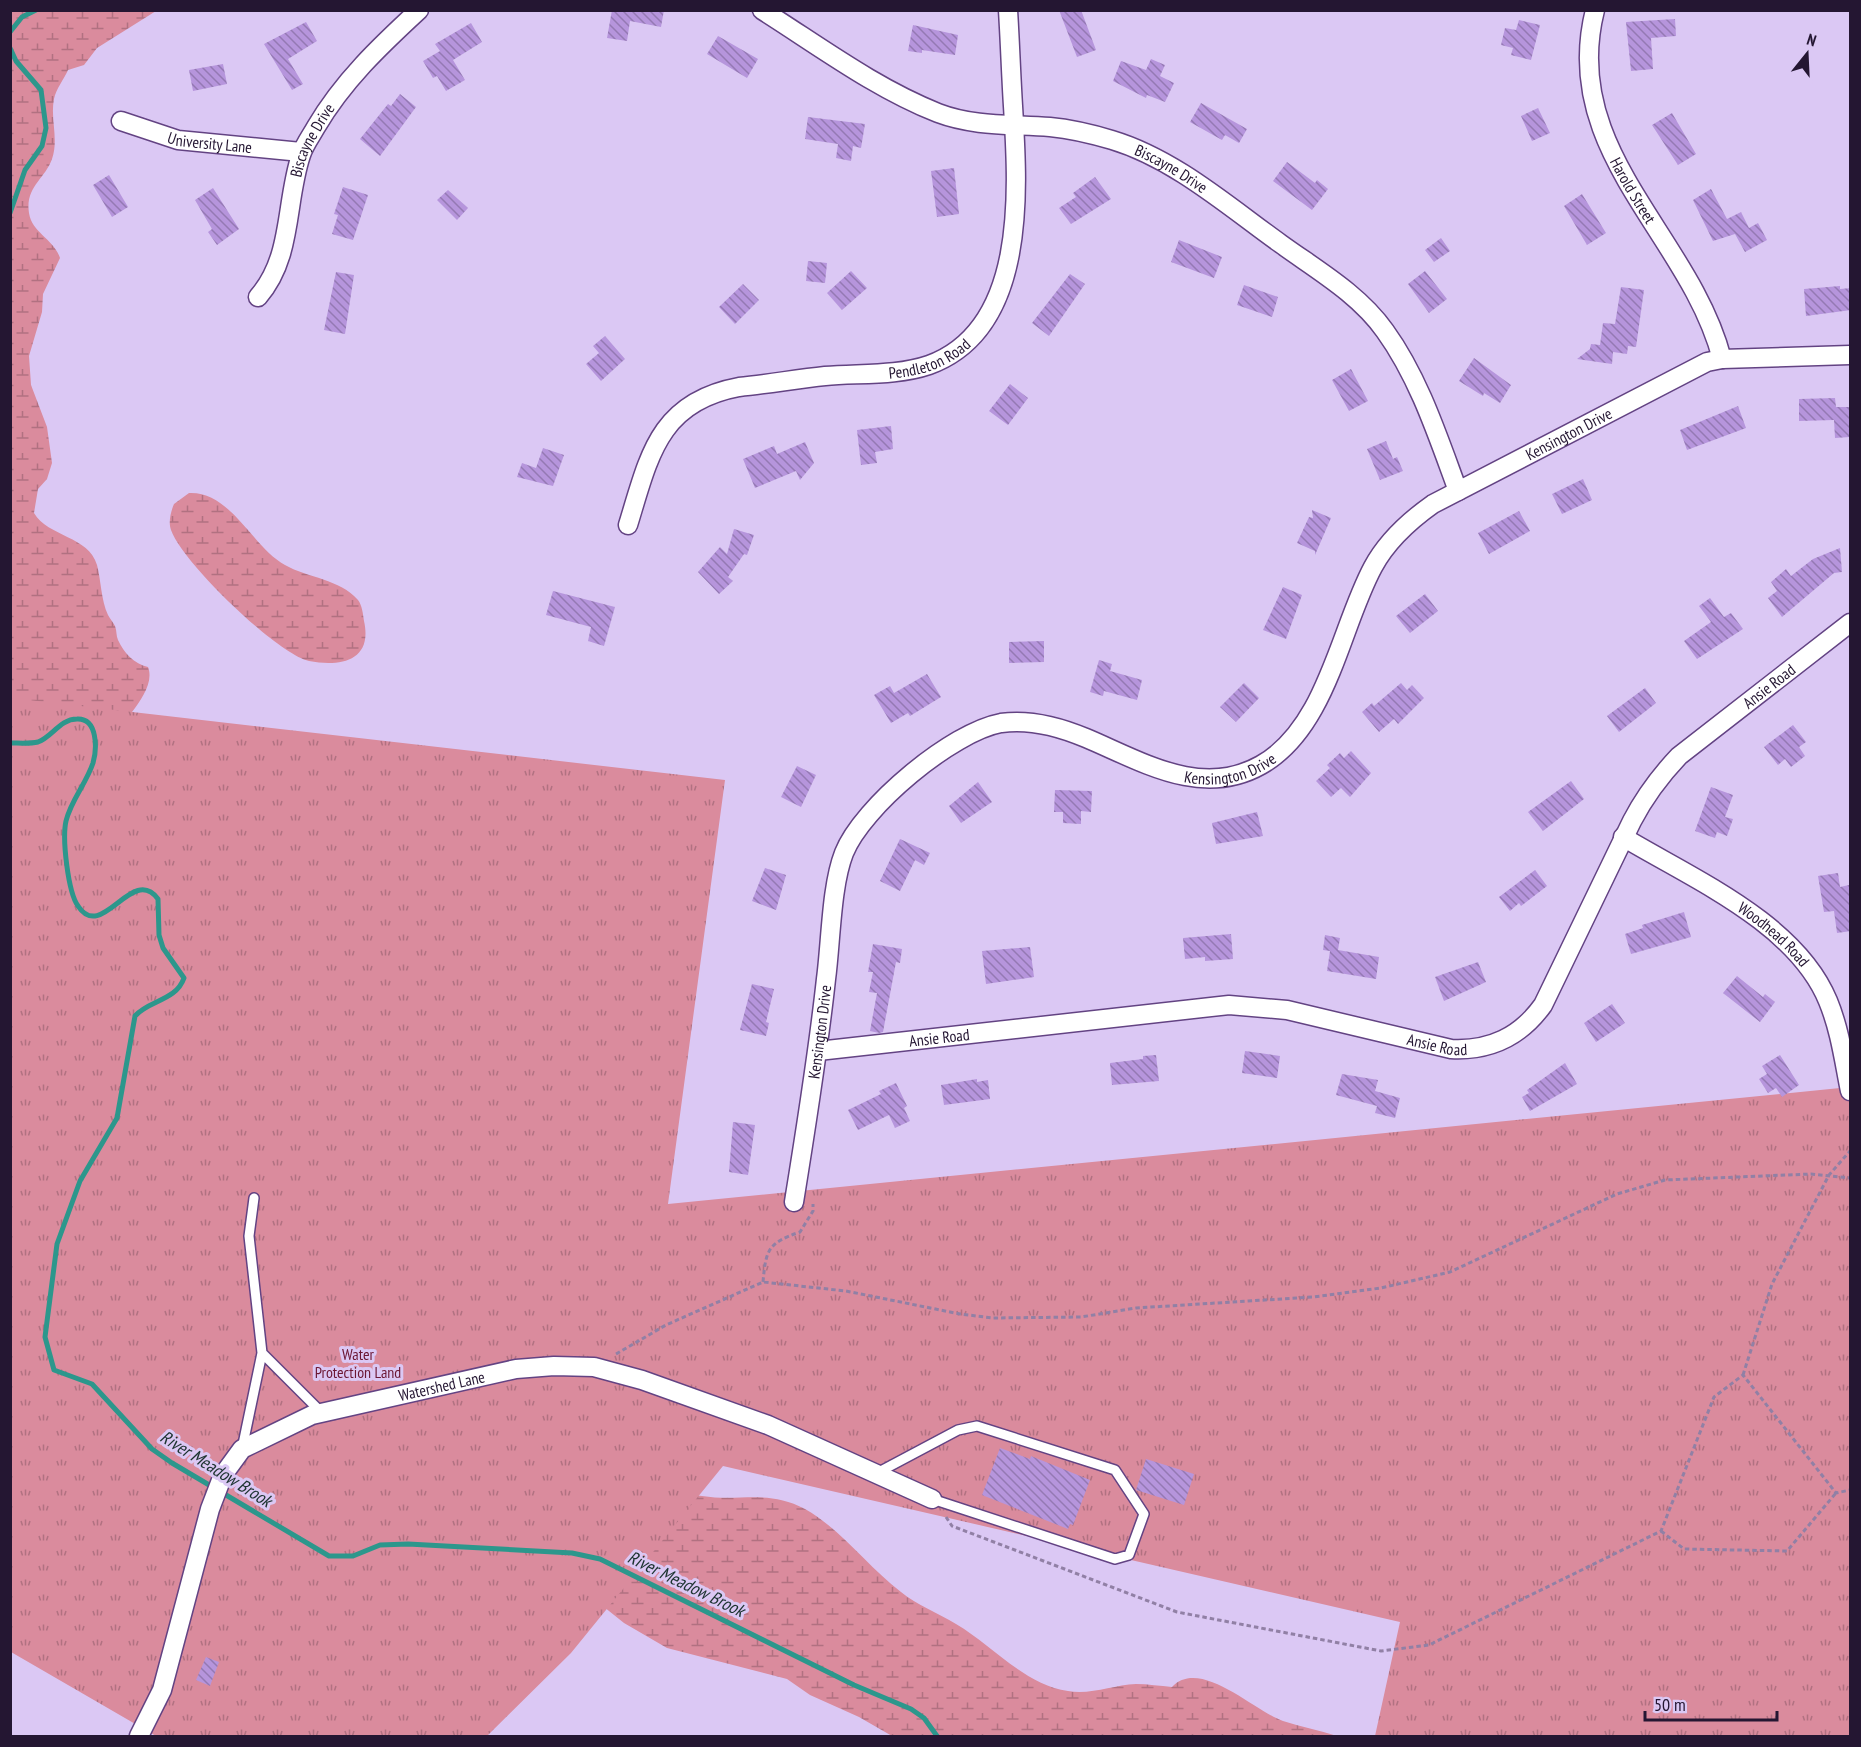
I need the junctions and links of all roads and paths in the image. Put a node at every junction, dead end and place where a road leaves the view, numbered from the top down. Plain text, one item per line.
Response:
1 (419, 10) edge
2 (762, 10) edge
3 (1008, 10) edge
4 (1595, 10) edge
5 (121, 121) dead end
6 (1014, 126) junction
7 (302, 152) junction
8 (258, 297) dead end
9 (1851, 355) edge
10 (1722, 358) junction
11 (1458, 491) junction
12 (628, 525) dead end
13 (1851, 623) edge
14 (1623, 837) junction
15 (818, 1051) junction
16 (1851, 1091) edge
17 (1851, 1151) edge
18 (1829, 1175) junction
19 (1851, 1178) edge
20 (813, 1195) dead end
21 (254, 1198) dead end
22 (795, 1202) dead end
23 (763, 1282) junction
24 (262, 1353) junction
25 (594, 1367) junction
26 (1743, 1375) junction
27 (322, 1413) junction
28 (242, 1449) junction
29 (877, 1473) junction
30 (1851, 1490) edge
31 (1836, 1493) junction
32 (932, 1499) junction
33 (1661, 1531) junction
34 (139, 1737) edge

1 - 7 street, Biscayne Drive
2 - 6 street, Biscayne Drive
3 - 6 street, Pendleton Road
4 - 10 street, Harold Street
5 - 7 street, University Lane
6 - 11 street, Biscayne Drive
6 - 12 street, Pendleton Road
7 - 8 street, Biscayne Drive
9 - 10 street, Kensington Drive
10 - 11 street, Kensington Drive
11 - 15 street, Kensington Drive
13 - 14 street, Ansie Road
14 - 15 street, Ansie Road
14 - 16 street, Woodhead Road
15 - 22 street, Kensington Drive
17 - 18 path
18 - 19 path
18 - 23 path
18 - 26 path
20 - 23 path
21 - 24 lane
23 - 25 path
24 - 27 lane
24 - 28 lane
25 - 27 street, Watershed Lane
25 - 29 street, Watershed Lane
26 - 31 path
26 - 33 path
27 - 28 street, Watershed Lane
28 - 34 street, Watershed Lane
29 - 32 street, Watershed Lane
29 - 32 lane
30 - 31 path
31 - 33 path
32 - 33 path

